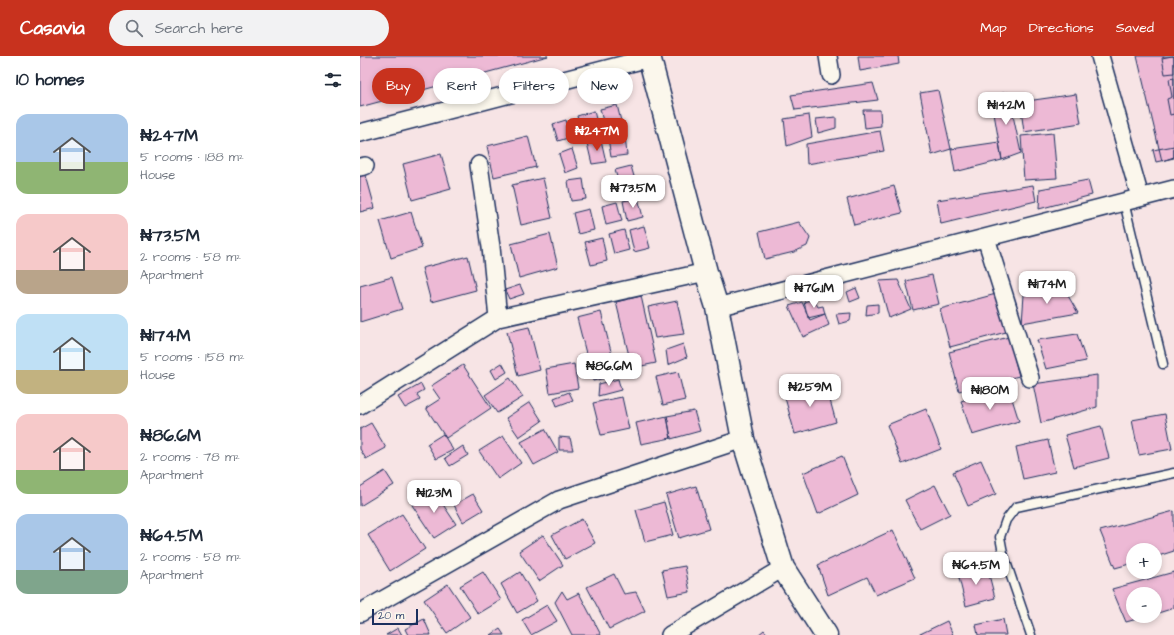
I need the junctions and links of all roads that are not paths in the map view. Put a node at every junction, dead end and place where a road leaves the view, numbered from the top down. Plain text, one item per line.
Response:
1 (828, 56) edge
2 (1100, 56) edge
3 (649, 57) edge
4 (831, 75) dead end
5 (360, 133) edge
6 (479, 165) dead end
7 (1174, 188) edge
8 (1132, 200) junction
9 (986, 238) junction
10 (706, 272) junction
11 (717, 307) junction
12 (498, 318) junction
13 (1163, 364) dead end
14 (1030, 378) dead end
15 (360, 405) edge
16 (743, 439) junction
17 (1174, 473) edge
18 (783, 568) junction
19 (360, 613) edge
20 (670, 635) edge
21 (826, 635) edge
22 (1031, 635) edge

1 - 4 street
2 - 8 street
3 - 5 street
3 - 10 main road
6 - 12 street
7 - 8 street
8 - 9 street
8 - 13 lane
9 - 11 street
9 - 14 street
10 - 11 main road
10 - 12 street
11 - 16 main road
12 - 15 street
16 - 18 main road
16 - 19 street
17 - 22 lane
18 - 20 street
18 - 21 main road

